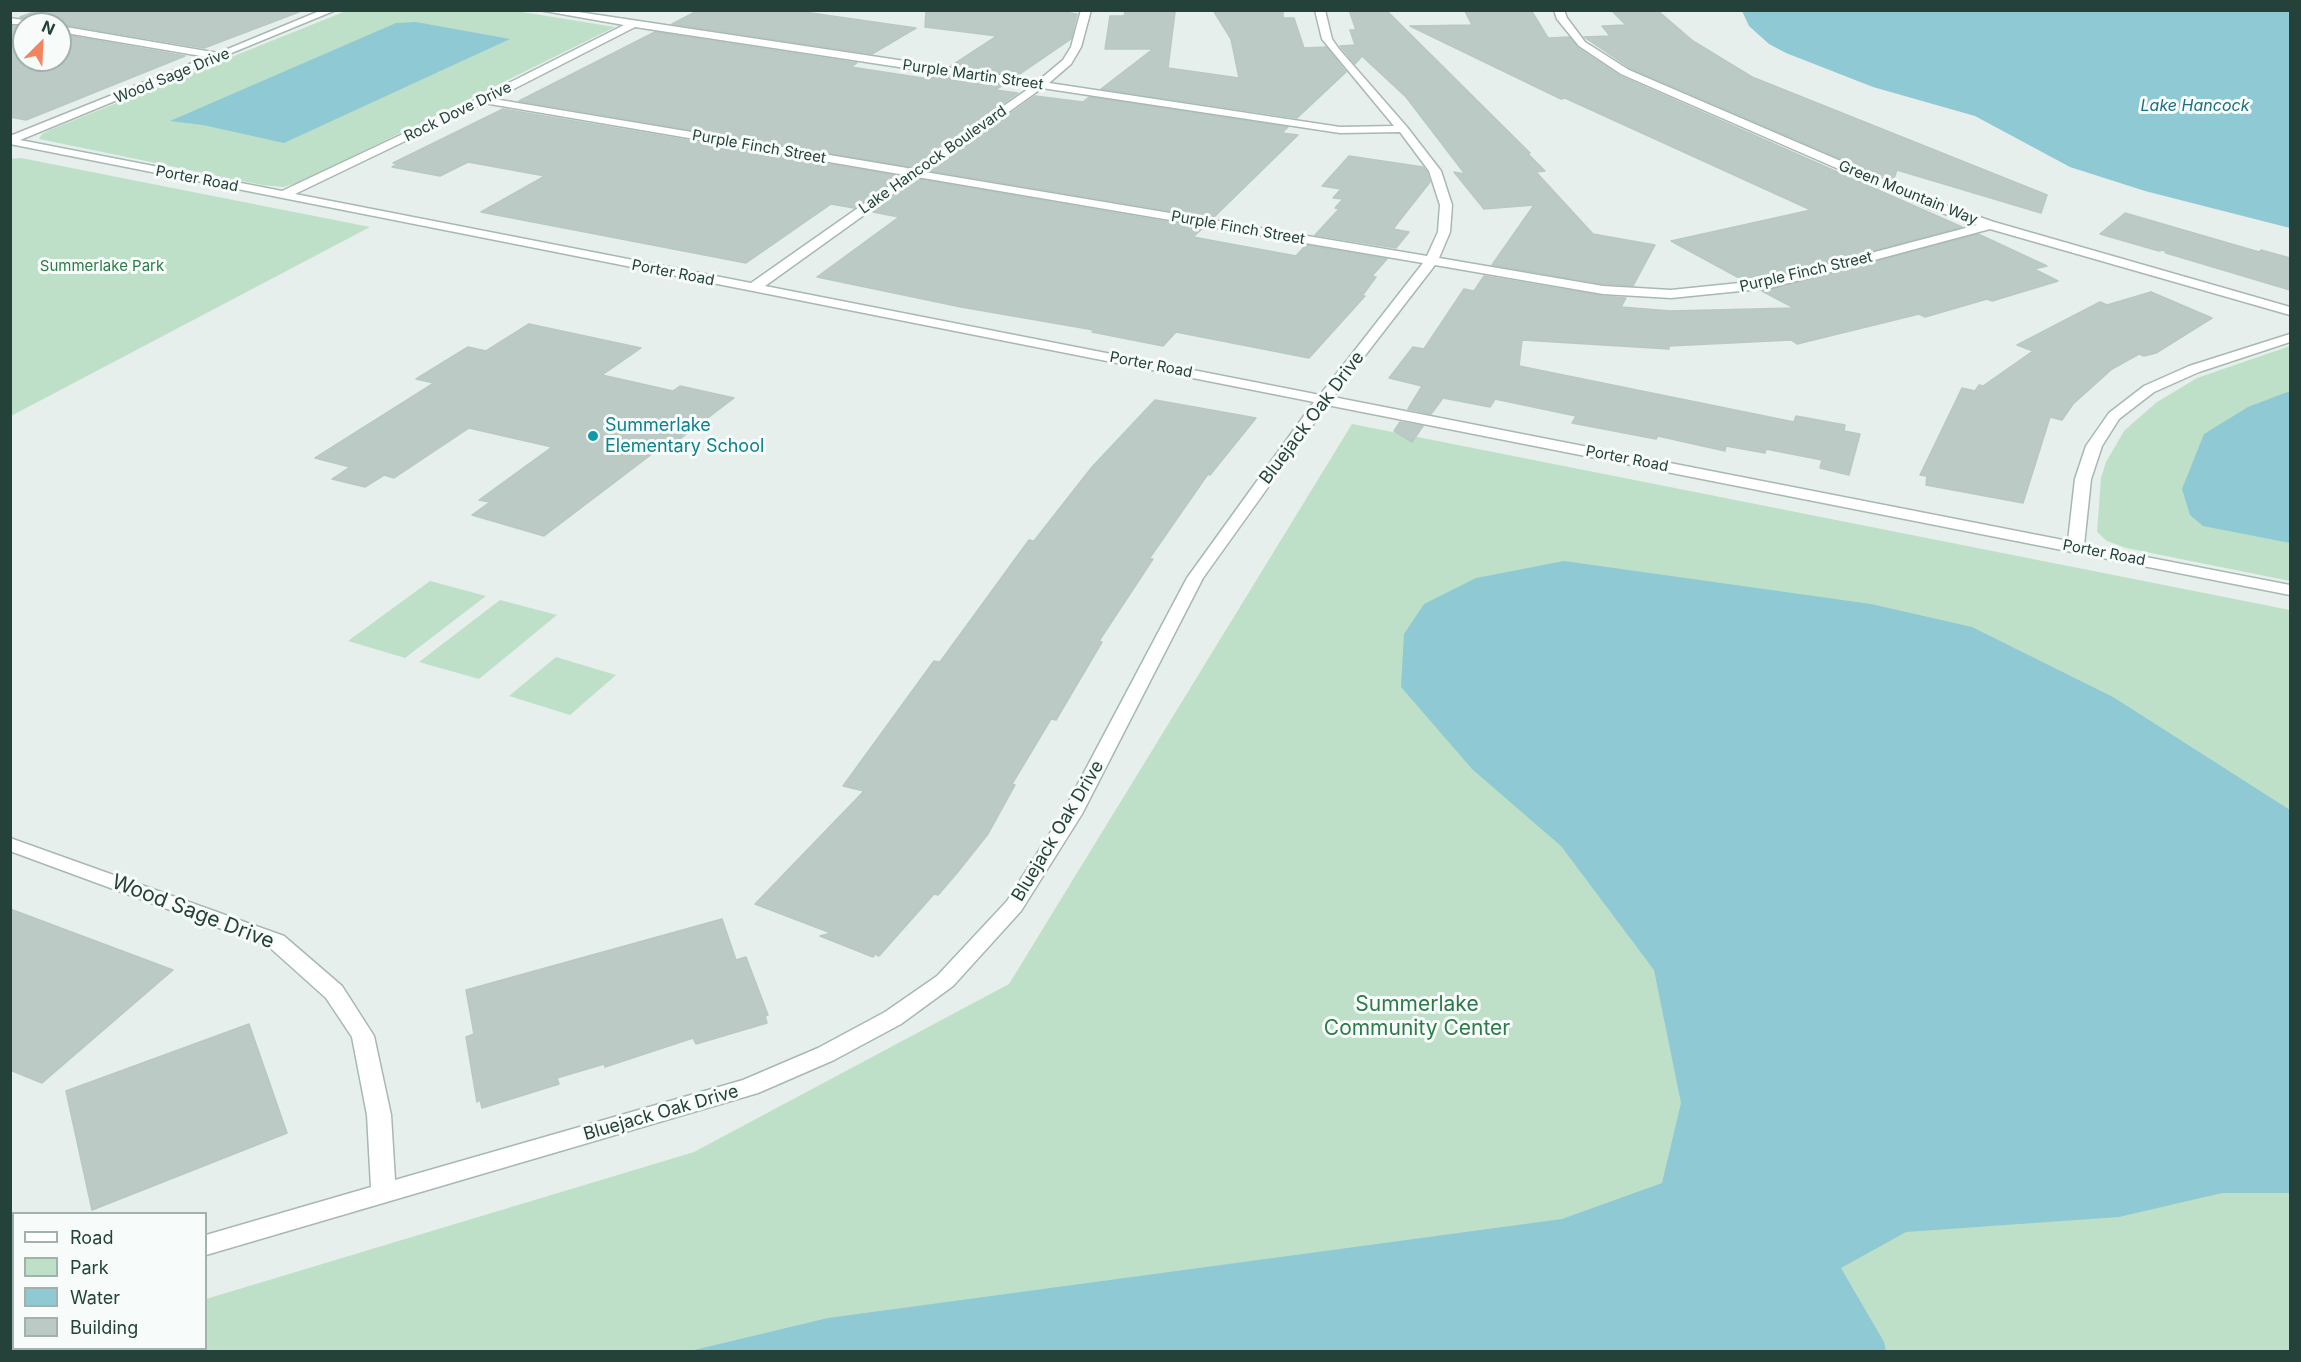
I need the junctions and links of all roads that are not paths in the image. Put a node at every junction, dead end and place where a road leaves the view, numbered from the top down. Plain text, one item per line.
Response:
1 (332, 10) edge
2 (543, 10) edge
3 (1086, 10) edge
4 (1320, 10) edge
5 (1559, 10) edge
6 (633, 24) junction
7 (72, 31) edge
8 (220, 56) junction
9 (1040, 85) junction
10 (483, 100) junction
11 (1403, 129) junction
12 (10, 141) edge
13 (914, 174) junction
14 (281, 196) junction
15 (1990, 225) junction
16 (1431, 262) junction
17 (753, 288) junction
18 (2290, 311) edge
19 (2290, 338) edge
20 (1323, 400) junction
21 (2076, 548) junction
22 (2290, 590) edge
23 (10, 844) edge
24 (383, 1192) junction
25 (207, 1245) edge

1 - 8 street, Wood Sage Drive
2 - 6 street, Purple Martin Street
3 - 9 street, Lake Hancock Boulevard
4 - 11 street, Bluejack Oak Drive
5 - 15 street, Green Mountain Way
6 - 9 street, Purple Martin Street
6 - 10 street, Rock Dove Drive
7 - 8 street
8 - 12 street, Wood Sage Drive
9 - 11 street, Purple Martin Street
9 - 13 street, Lake Hancock Boulevard
10 - 13 street, Purple Finch Street
10 - 14 street, Rock Dove Drive
11 - 16 street, Bluejack Oak Drive
12 - 14 street, Porter Road
13 - 16 street, Purple Finch Street
13 - 17 street, Lake Hancock Boulevard
14 - 17 street, Porter Road
15 - 16 street, Purple Finch Street
15 - 18 street, Green Mountain Way
16 - 20 street, Bluejack Oak Drive
17 - 20 street, Porter Road
19 - 21 street
20 - 21 street, Porter Road
20 - 24 street, Bluejack Oak Drive
21 - 22 street, Porter Road
23 - 24 street, Wood Sage Drive
24 - 25 street, Bluejack Oak Drive

